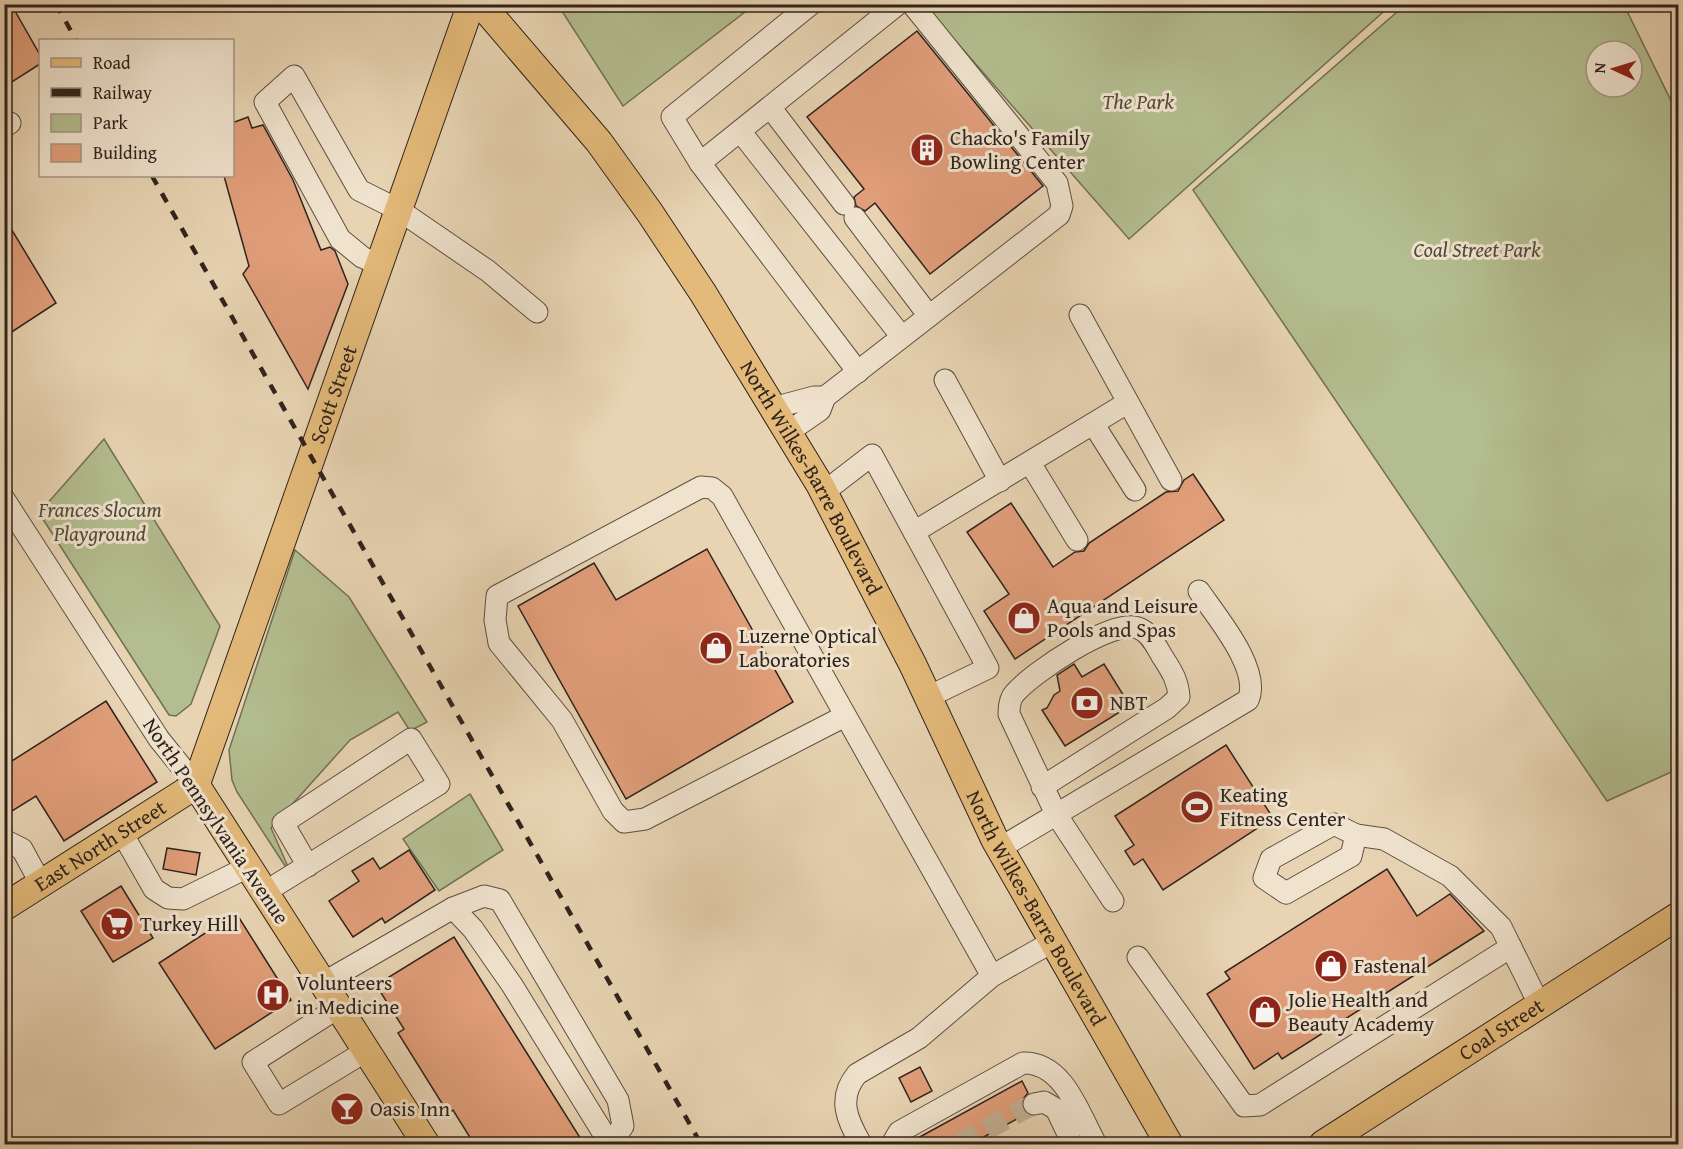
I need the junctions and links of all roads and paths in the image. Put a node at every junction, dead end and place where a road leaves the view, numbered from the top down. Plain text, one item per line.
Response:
1 (471, 4) edge
2 (481, 4) edge
3 (811, 4) edge
4 (898, 4) edge
5 (912, 4) edge
6 (770, 107) junction
7 (740, 131) junction
8 (700, 163) junction
9 (399, 210) junction
10 (380, 265) junction
11 (537, 312) dead end
12 (1080, 315) dead end
13 (929, 316) junction
14 (902, 337) junction
15 (858, 372) junction
16 (945, 380) dead end
17 (825, 397) junction
18 (1127, 403) junction
19 (773, 408) junction
20 (1094, 424) junction
21 (788, 432) junction
22 (1030, 463) junction
23 (1171, 480) dead end
24 (1000, 481) junction
25 (1135, 490) dead end
26 (824, 492) junction
27 (4, 499) edge
28 (914, 532) junction
29 (1077, 540) dead end
30 (1199, 591) dead end
31 (928, 697) junction
32 (845, 716) junction
33 (196, 785) junction
34 (1042, 787) junction
35 (1056, 814) junction
36 (122, 833) junction
37 (1356, 836) dead end
38 (4, 840) edge
39 (1000, 848) junction
40 (308, 866) junction
41 (248, 867) junction
42 (41, 884) junction
43 (265, 892) junction
44 (1113, 901) dead end
45 (4, 907) edge
46 (453, 908) junction
47 (1678, 916) edge
48 (1052, 942) junction
49 (1511, 947) junction
50 (1138, 957) dead end
51 (992, 976) junction
52 (323, 982) junction
53 (1540, 1006) junction
54 (339, 1007) junction
55 (366, 1051) junction
56 (1034, 1104) dead end
57 (1066, 1142) edge
58 (426, 1144) edge
59 (610, 1144) edge
60 (861, 1144) edge
61 (892, 1144) edge
62 (1096, 1144) edge
63 (1170, 1144) edge
64 (1323, 1144) edge

1 - 9 main road, Scott Street
2 - 19 main road, North Wilkes-Barre Boulevard
3 - 8 street
4 - 6 street
5 - 13 street
6 - 7 street
6 - 13 street
7 - 8 street
7 - 14 street
8 - 15 street
9 - 10 main road, Scott Street
9 - 10 street
9 - 11 street
10 - 33 main road, Scott Street
12 - 18 street
13 - 14 street
14 - 15 street
15 - 17 street
16 - 24 street
17 - 19 street
17 - 21 street
18 - 20 street
18 - 23 street
19 - 21 main road, North Wilkes-Barre Boulevard
20 - 22 street
20 - 25 street
21 - 26 main road, North Wilkes-Barre Boulevard
22 - 24 street
22 - 29 street
24 - 28 street
26 - 28 street
26 - 31 main road, North Wilkes-Barre Boulevard
27 - 33 street, North Pennsylvania Avenue
28 - 31 street
30 - 35 street
31 - 39 main road, North Wilkes-Barre Boulevard
32 - 32 street
32 - 51 street
33 - 36 main road, East North Street
33 - 41 main road, North Pennsylvania Avenue
34 - 34 street
34 - 35 street
35 - 39 street
35 - 44 street
36 - 41 street
36 - 42 main road, East North Street
37 - 49 street
38 - 42 street
39 - 48 main road, North Wilkes-Barre Boulevard
40 - 40 street
40 - 43 street
41 - 43 main road, North Pennsylvania Avenue
42 - 45 main road, East North Street
43 - 52 main road, North Pennsylvania Avenue
46 - 52 street
46 - 59 street
46 - 59 street
47 - 53 main road, Coal Street
48 - 51 street
48 - 63 main road, North Wilkes-Barre Boulevard
49 - 50 street
49 - 53 street
51 - 60 street
52 - 54 main road, North Pennsylvania Avenue
53 - 64 main road, Coal Street
54 - 55 main road, North Pennsylvania Avenue
54 - 55 street
55 - 58 main road, North Pennsylvania Avenue
56 - 57 street
61 - 62 street

